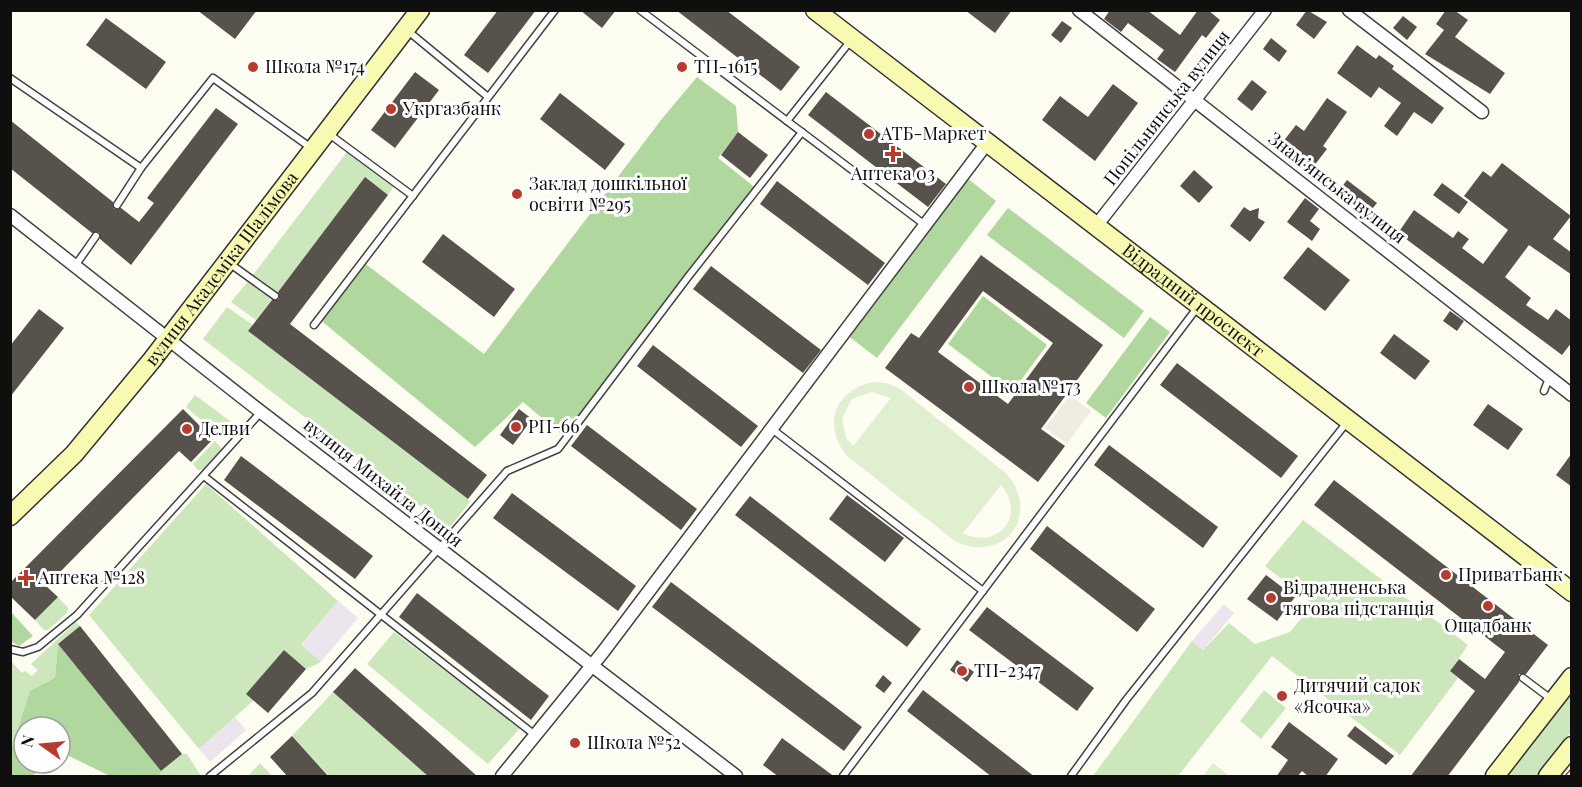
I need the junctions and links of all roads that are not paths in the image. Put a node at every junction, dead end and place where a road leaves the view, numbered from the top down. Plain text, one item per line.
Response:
1 (411, 10) edge
2 (420, 10) edge
3 (555, 10) edge
4 (640, 10) edge
5 (815, 10) edge
6 (1079, 10) edge
7 (1265, 10) edge
8 (1349, 10) edge
9 (406, 29) junction
10 (852, 39) junction
11 (10, 78) edge
12 (488, 97) junction
13 (1195, 101) junction
14 (1482, 112) dead end
15 (787, 121) junction
16 (326, 132) junction
17 (802, 132) junction
18 (987, 142) junction
19 (307, 145) junction
20 (141, 168) junction
21 (413, 196) junction
22 (117, 205) dead end
23 (10, 215) edge
24 (925, 226) junction
25 (1096, 226) junction
26 (96, 236) dead end
27 (228, 261) junction
28 (75, 266) junction
29 (274, 296) dead end
30 (1199, 306) junction
31 (314, 325) dead end
32 (165, 336) junction
33 (1549, 378) junction
34 (1544, 391) dead end
35 (1572, 395) edge
36 (261, 412) junction
37 (1349, 421) junction
38 (772, 429) junction
39 (205, 477) junction
40 (10, 506) edge
41 (10, 516) edge
42 (437, 548) junction
43 (983, 591) junction
44 (1572, 592) edge
45 (380, 615) junction
46 (10, 649) edge
47 (593, 665) junction
48 (1572, 677) edge
49 (1522, 678) dead end
50 (1553, 701) junction
51 (536, 735) junction
52 (1572, 746) edge
53 (210, 777) edge
54 (502, 777) edge
55 (736, 777) edge
56 (843, 777) edge
57 (1071, 777) edge
58 (1495, 777) edge
59 (1548, 777) edge

1 - 19 street, вулиця Академіка Шалімова
2 - 9 street, вулиця Академіка Шалімова
3 - 12 lane
4 - 15 lane
5 - 10 street, Відрадний проспект
6 - 13 street, Знамʼянська вулиця
7 - 13 street, Попільнянська вулиця
8 - 14 street
9 - 12 lane
9 - 16 street, вулиця Академіка Шалімова
10 - 15 lane
10 - 18 street, Відрадний проспект
11 - 20 lane
12 - 21 lane
13 - 25 street, Попільнянська вулиця
13 - 33 street, Знамʼянська вулиця
15 - 17 lane
16 - 21 lane
16 - 27 street, вулиця Академіка Шалімова
17 - 24 lane
17 - 42 lane
18 - 24 street
18 - 25 street, Відрадний проспект
19 - 20 lane
19 - 32 street, вулиця Академіка Шалімова
20 - 22 lane
21 - 31 lane
23 - 28 street, вулиця Михайла Донця
24 - 38 street
25 - 30 street, Відрадний проспект
26 - 28 lane
27 - 29 lane
27 - 32 street, вулиця Академіка Шалімова
28 - 32 street, вулиця Михайла Донця
30 - 37 street, Відрадний проспект
30 - 43 lane
32 - 36 street, вулиця Михайла Донця
32 - 40 street, вулиця Академіка Шалімова
32 - 41 street, вулиця Академіка Шалімова
33 - 34 lane
33 - 35 street, Знамʼянська вулиця
36 - 39 lane
36 - 42 street, вулиця Михайла Донця
37 - 44 street, Відрадний проспект
37 - 57 lane
38 - 43 lane
38 - 47 street
39 - 45 lane
39 - 46 lane
42 - 45 lane
42 - 47 street, вулиця Михайла Донця
43 - 56 lane
45 - 51 lane
45 - 53 lane
47 - 51 street
47 - 55 street, вулиця Михайла Донця
48 - 50 street
49 - 50 lane
50 - 58 street
51 - 54 street
52 - 59 street

